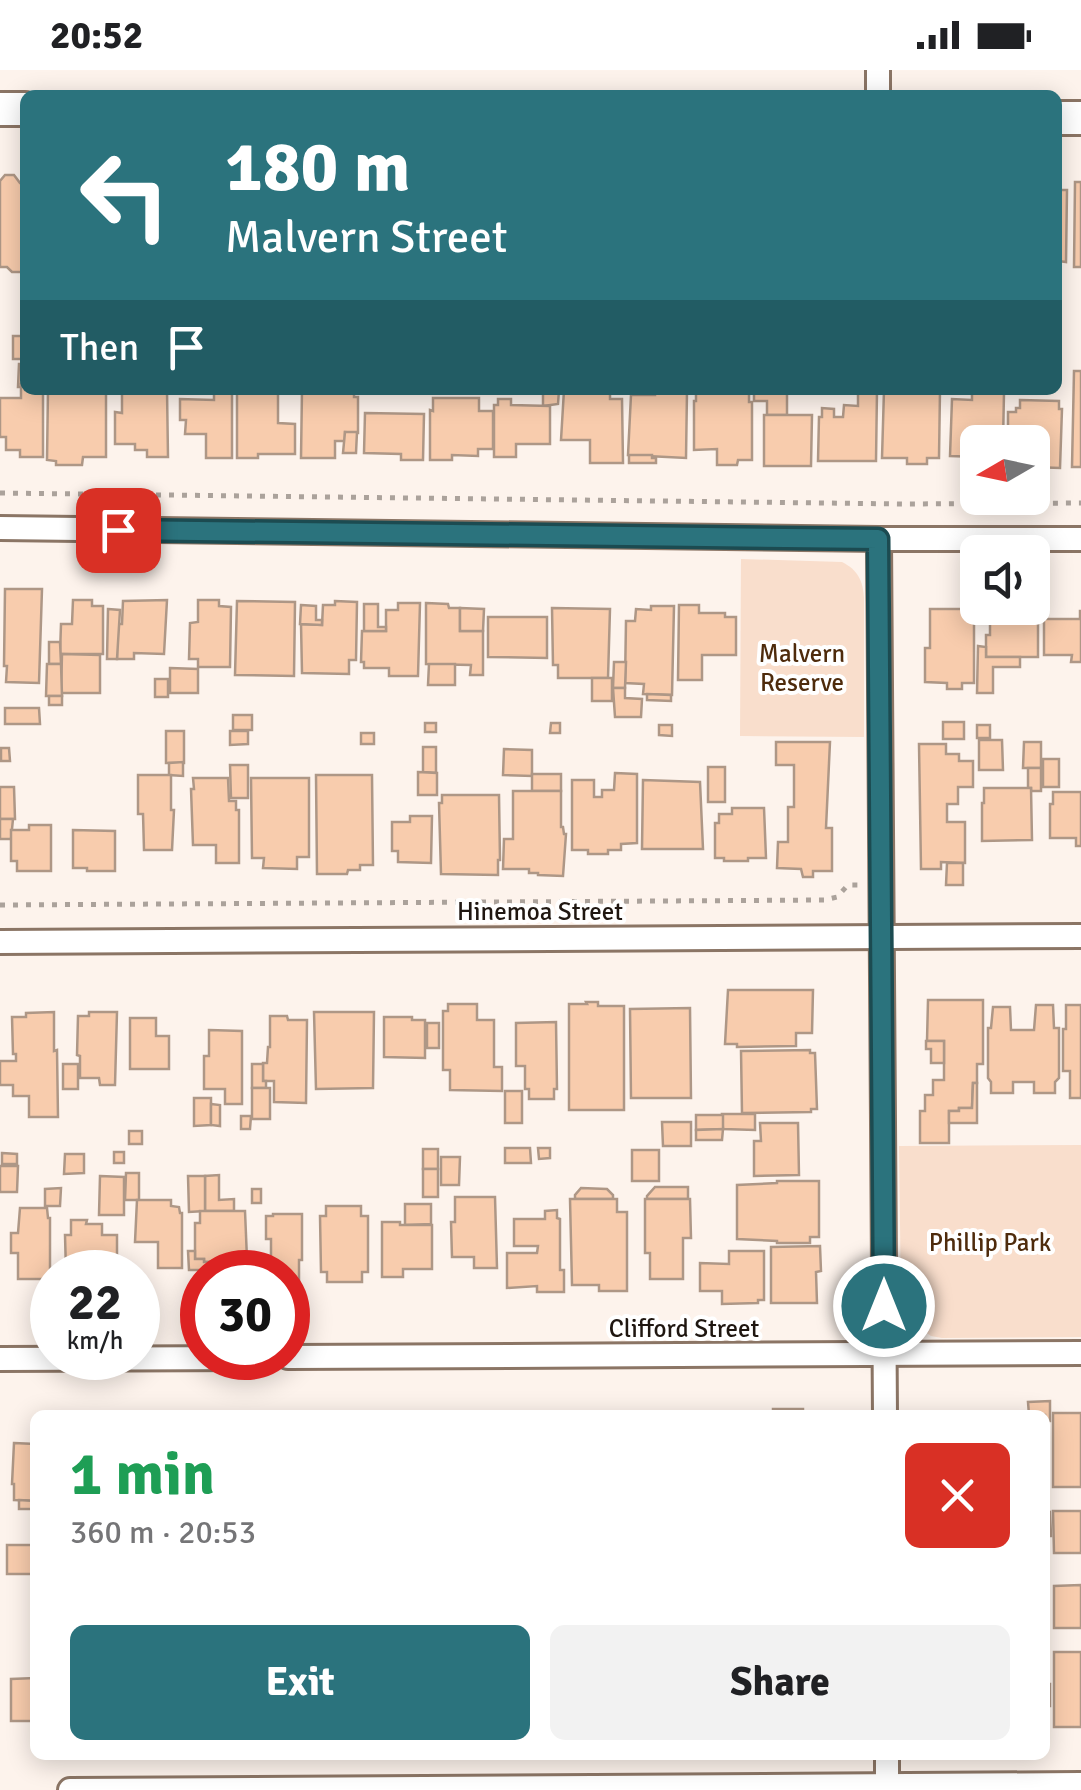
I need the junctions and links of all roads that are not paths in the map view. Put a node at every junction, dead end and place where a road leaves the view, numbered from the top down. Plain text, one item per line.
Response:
1 (0, 528) edge
2 (878, 539) junction
3 (1081, 539) edge
4 (882, 936) junction
5 (1081, 936) edge
6 (0, 942) edge
7 (1081, 1353) edge
8 (884, 1354) junction
9 (310, 1357) edge
10 (180, 1358) edge
11 (0, 1359) edge
12 (884, 1410) edge
13 (887, 1760) edge
14 (1081, 1784) edge
15 (887, 1786) junction
16 (70, 1790) edge

1 - 2 street
2 - 3 street
2 - 4 street
4 - 5 street, Hinemoa Street
4 - 6 street, Hinemoa Street
4 - 8 street
7 - 8 street, Clifford Street
8 - 9 street, Clifford Street
8 - 12 street
10 - 11 street
13 - 15 street
14 - 15 street
15 - 16 street

